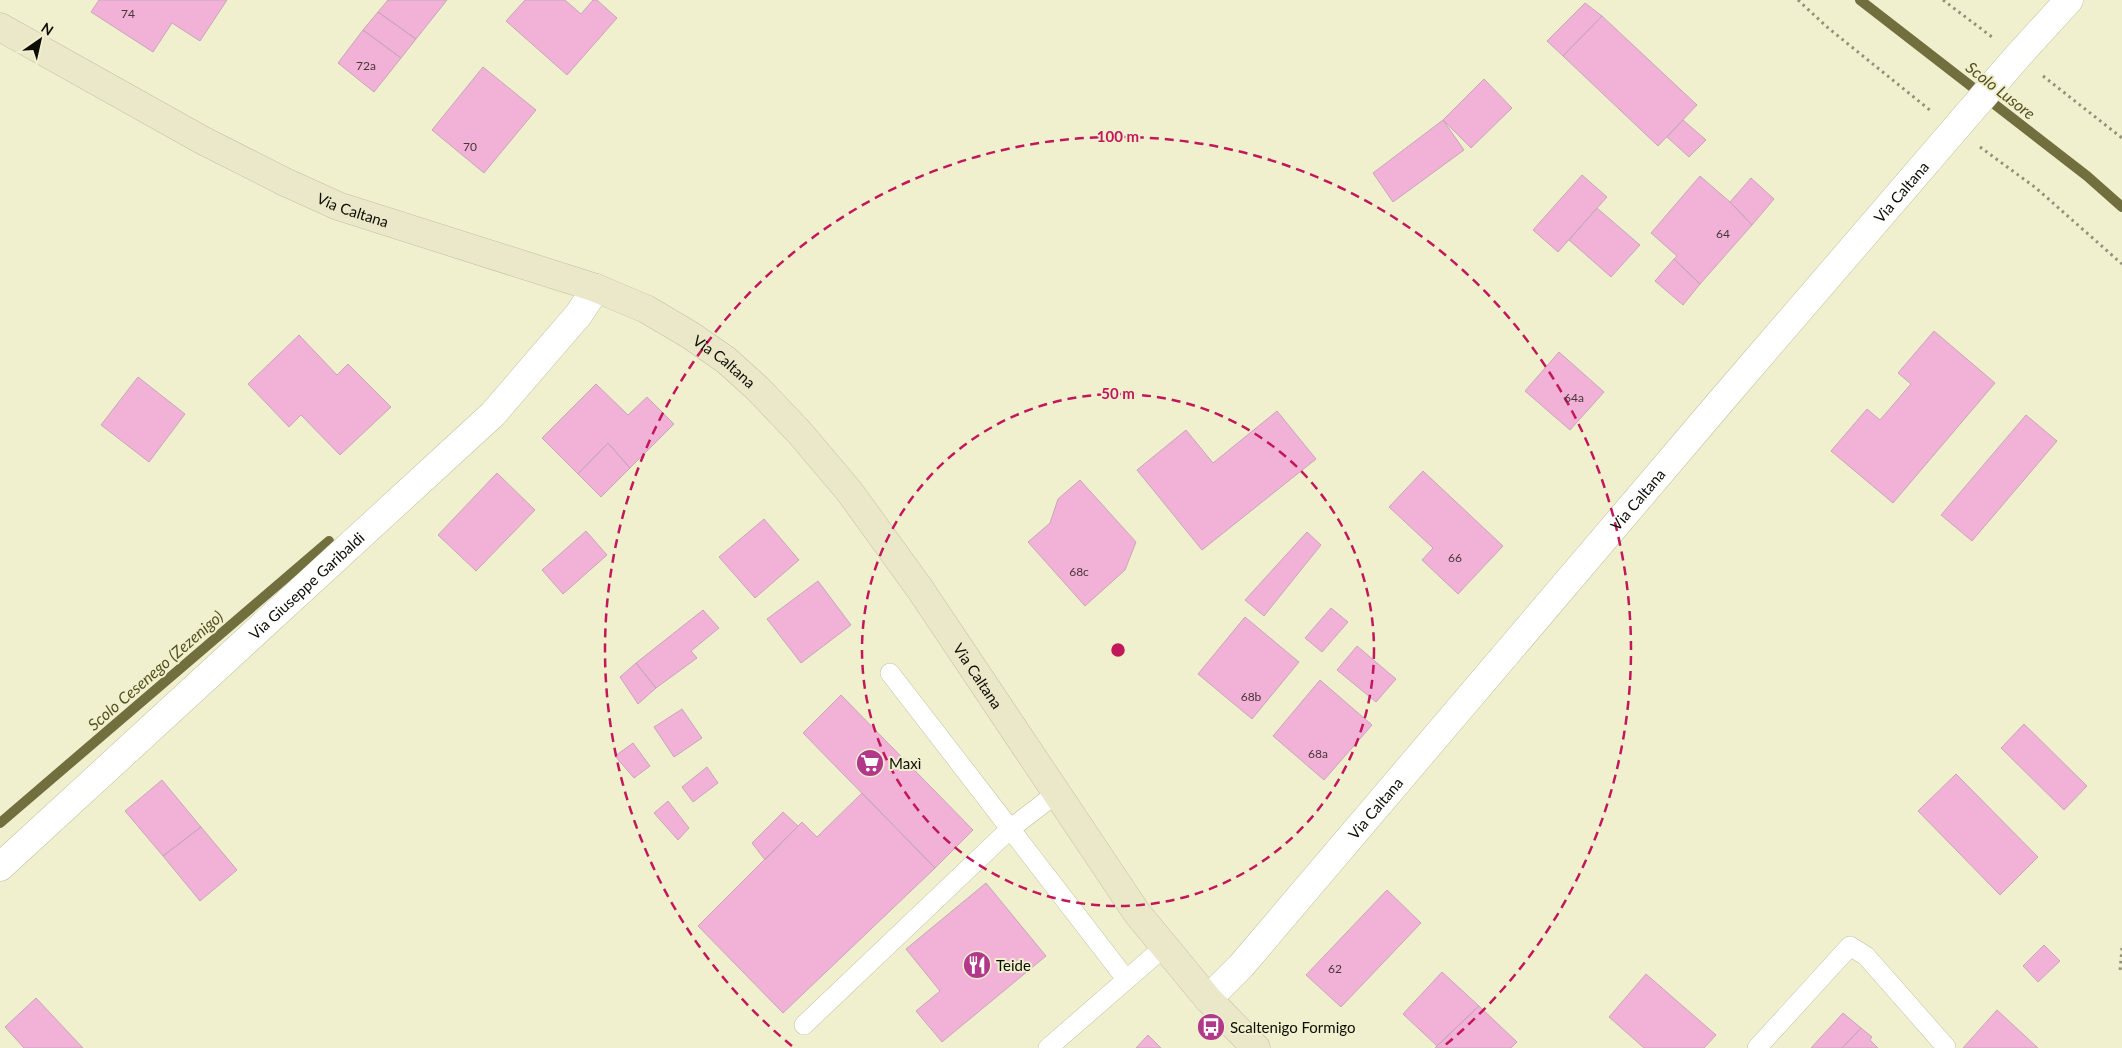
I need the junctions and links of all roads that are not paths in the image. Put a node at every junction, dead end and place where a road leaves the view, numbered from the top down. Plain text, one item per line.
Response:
1 (2069, 0) edge
2 (0, 28) edge
3 (596, 288) junction
4 (890, 673) dead end
5 (1057, 793) junction
6 (1010, 829) junction
7 (0, 867) edge
8 (1164, 947) junction
9 (1126, 979) junction
10 (1208, 999) junction
11 (804, 1025) dead end
12 (1946, 1047) dead end
13 (1048, 1048) edge
14 (1256, 1048) edge
15 (1757, 1048) edge

1 - 10 street, Via Caltana
2 - 3 main road, Via Caltana
3 - 5 main road, Via Caltana
3 - 7 street, Via Giuseppe Garibaldi
4 - 6 lane
5 - 6 lane
5 - 8 main road, Via Caltana
6 - 9 lane
6 - 11 lane
8 - 9 lane
8 - 10 main road, Via Caltana
9 - 13 lane
10 - 14 main road, Via Caltana
12 - 15 lane

